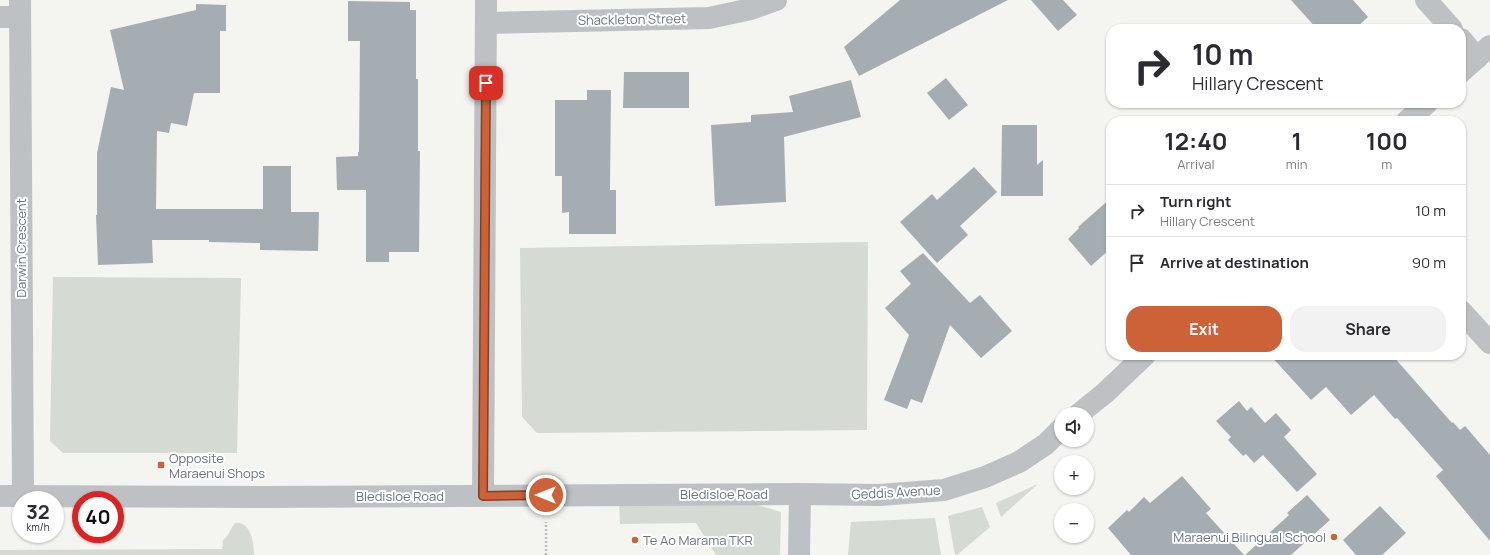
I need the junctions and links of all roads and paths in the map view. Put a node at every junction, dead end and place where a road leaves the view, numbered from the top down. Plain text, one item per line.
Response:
1 (486, 0) edge
2 (776, 0) edge
3 (1426, 0) edge
4 (13, 11) edge
5 (486, 23) junction
6 (1448, 24) edge
7 (1466, 42) edge
8 (1484, 52) edge
9 (1466, 68) edge
10 (1421, 108) edge
11 (1413, 116) edge
12 (1466, 317) edge
13 (1490, 343) edge
14 (1140, 360) edge
15 (1087, 407) edge
16 (1054, 436) edge
17 (23, 491) edge
18 (800, 494) junction
19 (546, 495) junction
20 (0, 496) edge
21 (12, 496) edge
22 (64, 496) edge
23 (483, 496) junction
24 (546, 555) edge
25 (799, 555) edge

1 - 5 street
2 - 5 street, Shackleton Street
3 - 6 street
4 - 17 street, Darwin Crescent
5 - 23 street
7 - 8 street
8 - 9 street
10 - 11 street
12 - 13 street
14 - 15 street
16 - 18 street, Geddis Avenue
18 - 19 street, Bledisloe Road
18 - 25 street
19 - 23 street, Bledisloe Road
19 - 24 path
20 - 21 street, Bledisloe Road
22 - 23 street, Bledisloe Road

